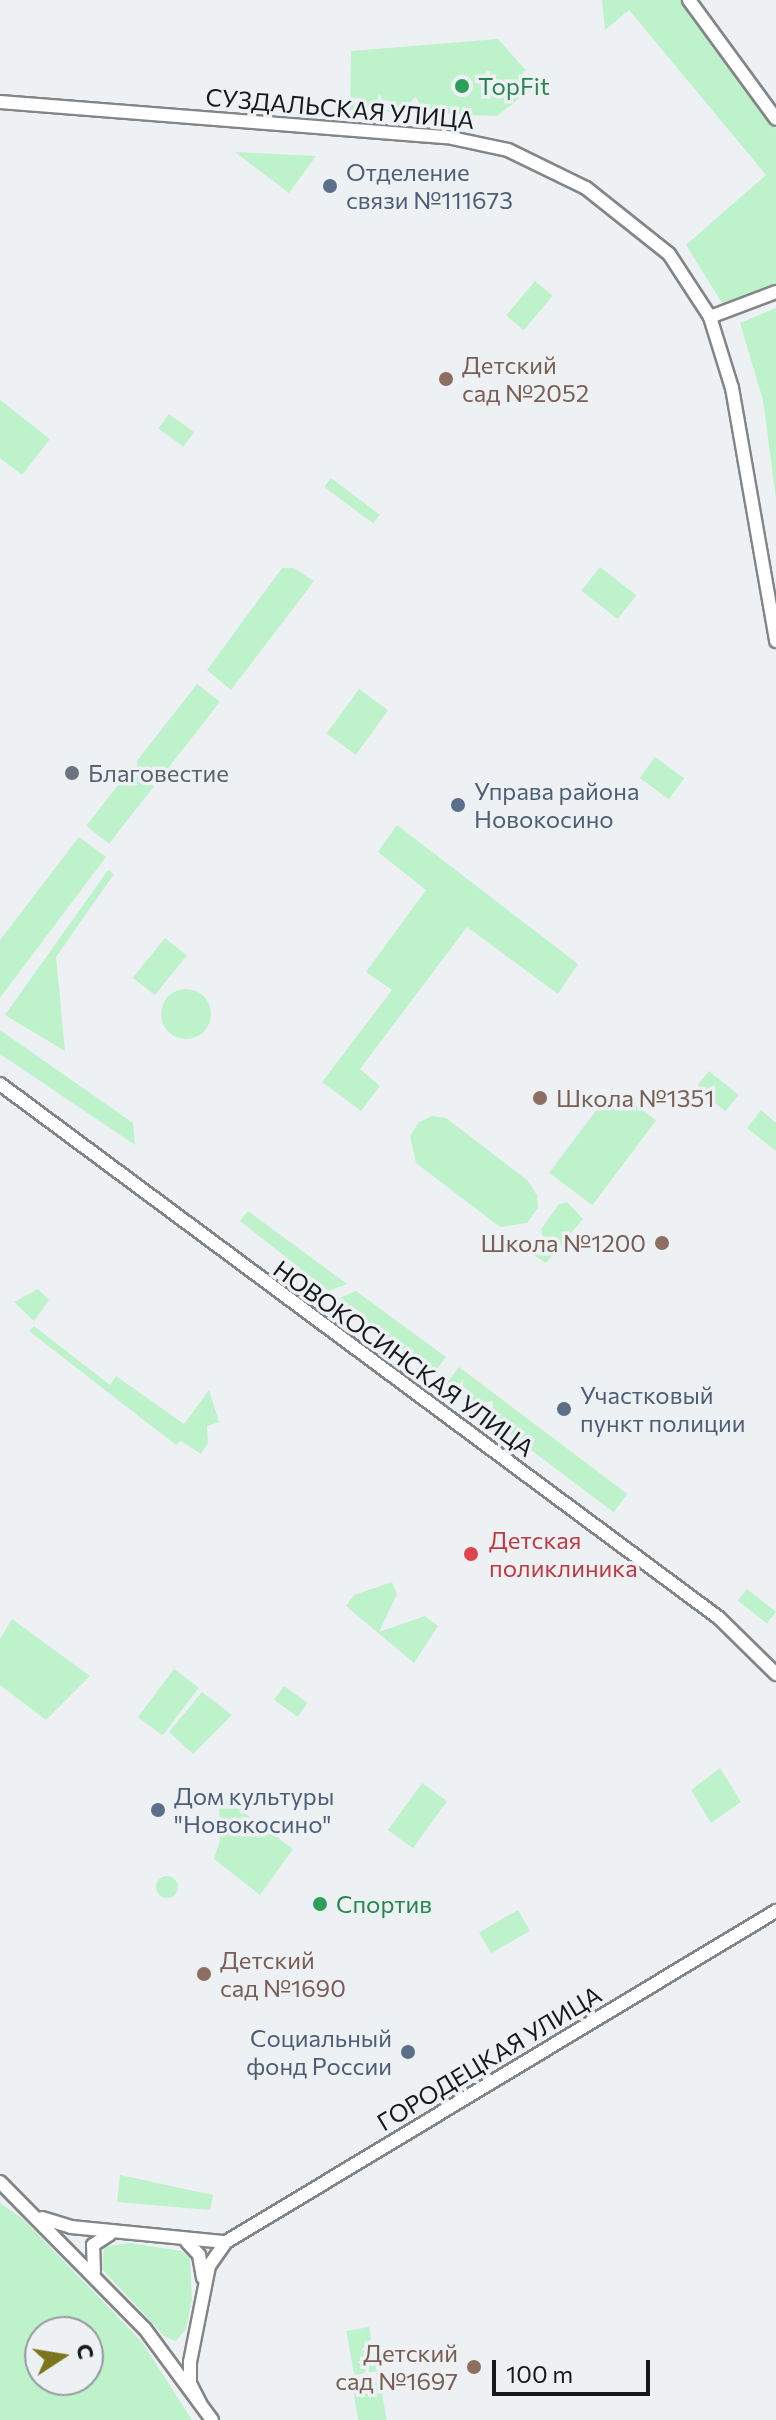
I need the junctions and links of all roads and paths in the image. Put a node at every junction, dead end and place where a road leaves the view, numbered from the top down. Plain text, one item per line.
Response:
1 (689, 0) edge
2 (0, 102) edge
3 (776, 119) edge
4 (776, 292) edge
5 (710, 317) junction
6 (776, 641) edge
7 (0, 1084) edge
8 (776, 1674) edge
9 (776, 1912) edge
10 (0, 2182) edge
11 (30, 2210) junction
12 (130, 2234) junction
13 (180, 2241) junction
14 (226, 2242) junction
15 (98, 2280) junction
16 (202, 2302) junction
17 (145, 2329) junction
18 (196, 2332) junction
19 (200, 2403) junction
20 (212, 2420) edge

1 - 3 street
2 - 5 street, СУЗДАЛЬСКАЯ УЛИЦА
4 - 5 street
5 - 6 street, СУЗДАЛЬСКАЯ УЛИЦА
7 - 8 street, НОВОКОСИНСКАЯ УЛИЦА
9 - 14 street, ГОРОДЕЦКАЯ УЛИЦА
10 - 11 street
11 - 12 street
11 - 15 street
12 - 13 street
12 - 15 street
13 - 14 street
13 - 16 street
14 - 16 street
15 - 17 street
16 - 18 street
17 - 18 street
17 - 19 street
18 - 19 street
19 - 20 street

